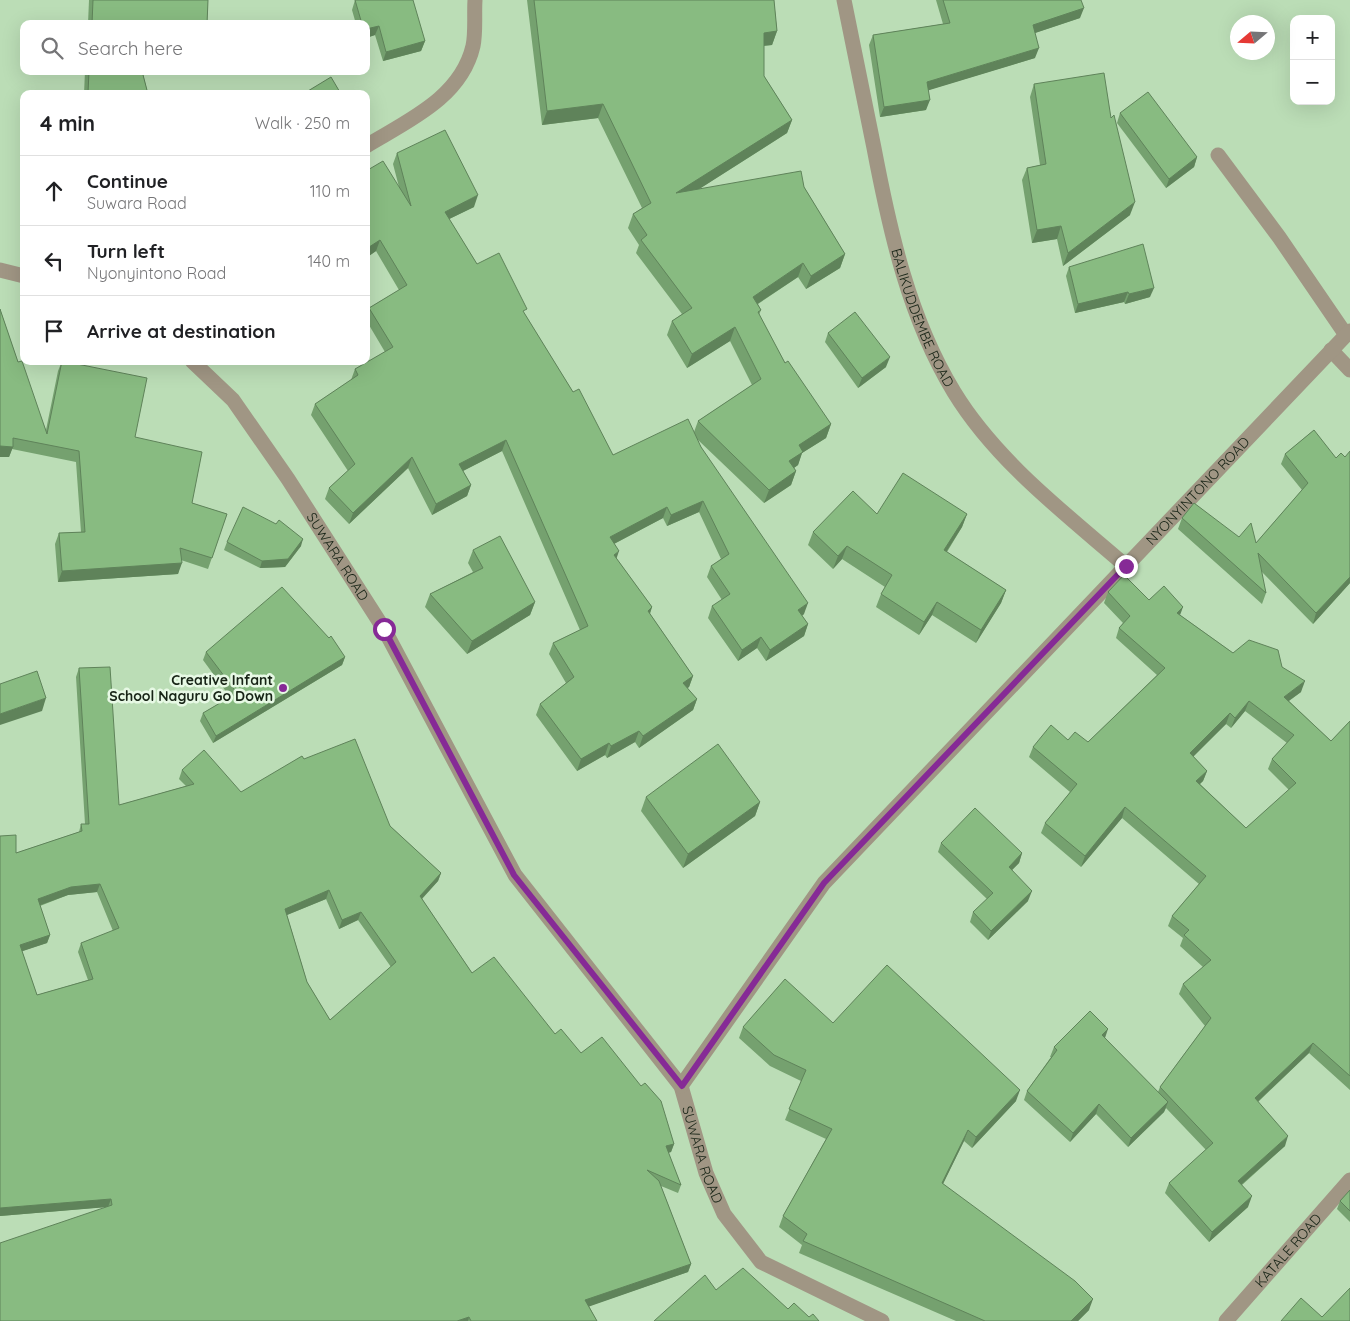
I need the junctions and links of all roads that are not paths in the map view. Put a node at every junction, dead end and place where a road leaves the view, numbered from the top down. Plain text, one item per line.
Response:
1 (475, 0) edge
2 (844, 0) edge
3 (370, 144) edge
4 (1218, 155) dead end
5 (0, 270) edge
6 (20, 275) edge
7 (1348, 333) edge
8 (1331, 350) junction
9 (196, 365) edge
10 (1350, 370) edge
11 (1126, 566) junction
12 (682, 1086) junction
13 (1350, 1180) edge
14 (882, 1321) edge
15 (1226, 1321) edge

1 - 3 street
2 - 11 street, BALIKUDDEMBE ROAD
4 - 7 street
5 - 6 street
7 - 8 street, NYONYINTONO ROAD
8 - 10 street
8 - 11 street, NYONYINTONO ROAD
9 - 12 street, SUWARA ROAD
11 - 12 street, NYONYINTONO ROAD
12 - 14 street, SUWARA ROAD
13 - 15 street, KATALE ROAD

